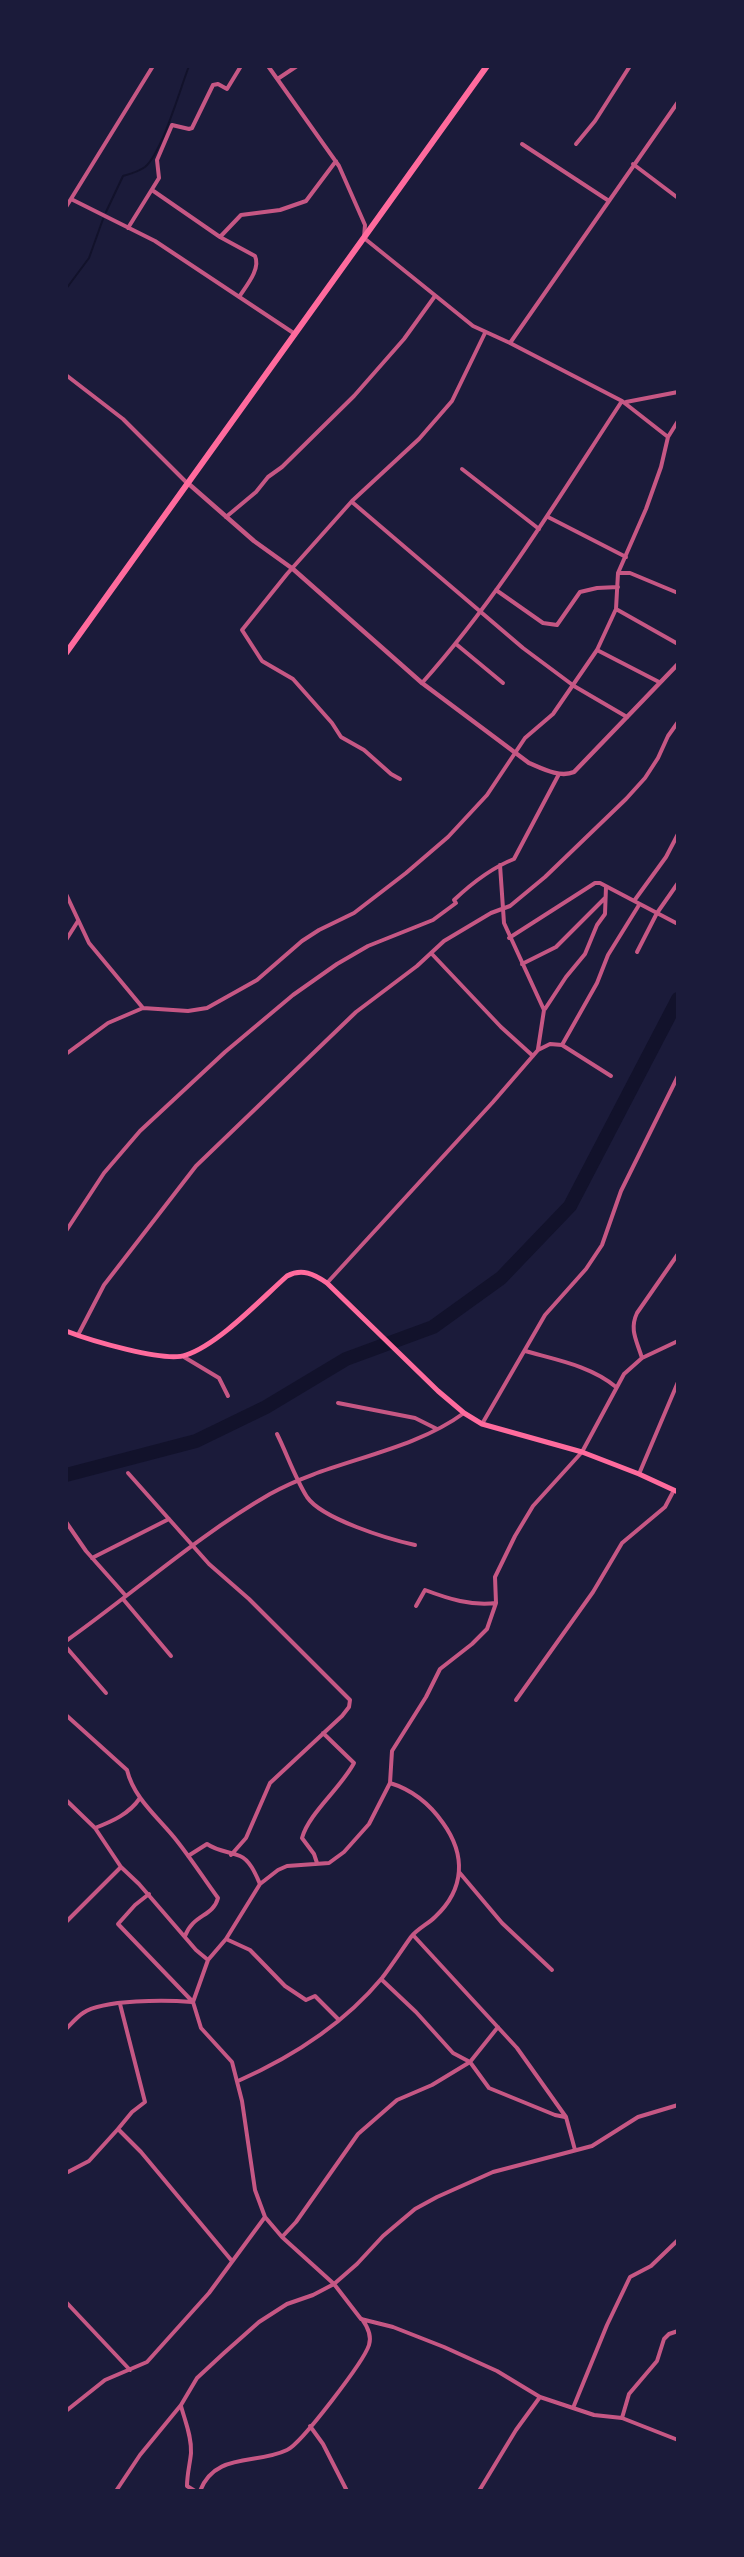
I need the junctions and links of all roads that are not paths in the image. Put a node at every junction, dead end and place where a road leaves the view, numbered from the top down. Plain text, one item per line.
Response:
1 (153, 66) edge
2 (241, 66) edge
3 (268, 66) edge
4 (297, 66) edge
5 (488, 66) edge
6 (630, 66) edge
7 (279, 78) junction
8 (678, 102) edge
9 (522, 144) dead end
10 (576, 144) dead end
11 (336, 161) junction
12 (633, 164) junction
13 (152, 190) junction
14 (678, 198) edge
15 (71, 199) junction
16 (609, 201) junction
17 (66, 207) edge
18 (128, 228) junction
19 (220, 237) junction
20 (364, 238) junction
21 (435, 296) junction
22 (239, 297) junction
23 (486, 333) junction
24 (295, 334) junction
25 (510, 343) junction
26 (66, 375) edge
27 (678, 392) edge
28 (624, 401) junction
29 (678, 421) edge
30 (668, 437) junction
31 (462, 469) dead end
32 (190, 485) junction
33 (352, 501) junction
34 (226, 517) junction
35 (548, 517) junction
36 (539, 529) junction
37 (626, 557) junction
38 (293, 569) junction
39 (618, 573) junction
40 (618, 587) junction
41 (496, 590) junction
42 (678, 593) edge
43 (616, 609) junction
44 (481, 613) junction
45 (456, 644) junction
46 (678, 644) edge
47 (597, 650) junction
48 (66, 653) edge
49 (678, 664) edge
50 (658, 682) junction
51 (422, 683) junction
52 (503, 683) dead end
53 (574, 686) junction
54 (627, 717) junction
55 (678, 722) edge
56 (517, 753) junction
57 (559, 774) junction
58 (400, 778) dead end
59 (678, 834) edge
60 (500, 865) junction
61 (678, 883) edge
62 (606, 887) junction
63 (66, 894) edge
64 (606, 897) junction
65 (634, 901) junction
66 (639, 904) junction
67 (502, 909) junction
68 (657, 913) junction
69 (78, 921) junction
70 (676, 923) dead end
71 (510, 938) junction
72 (66, 940) edge
73 (637, 951) dead end
74 (431, 953) junction
75 (522, 964) junction
76 (143, 1008) junction
77 (544, 1010) junction
78 (562, 1045) junction
79 (538, 1050) junction
80 (66, 1054) edge
81 (533, 1056) junction
82 (611, 1076) dead end
83 (678, 1076) edge
84 (66, 1231) edge
85 (678, 1254) edge
86 (327, 1283) junction
87 (66, 1331) edge
88 (78, 1336) junction
89 (676, 1343) edge
90 (678, 1348) edge
91 (525, 1351) junction
92 (184, 1357) junction
93 (642, 1358) junction
94 (678, 1382) edge
95 (616, 1387) junction
96 (228, 1396) dead end
97 (338, 1403) dead end
98 (464, 1413) junction
99 (482, 1424) junction
100 (438, 1430) junction
101 (277, 1434) dead end
102 (582, 1452) junction
103 (128, 1473) dead end
104 (639, 1473) junction
105 (299, 1480) junction
106 (676, 1490) edge
107 (169, 1520) junction
108 (66, 1522) edge
109 (193, 1545) junction
110 (415, 1545) dead end
111 (92, 1558) junction
112 (125, 1597) junction
113 (496, 1603) junction
114 (416, 1606) dead end
115 (66, 1641) edge
116 (66, 1647) edge
117 (171, 1656) dead end
118 (106, 1693) dead end
119 (516, 1700) dead end
120 (66, 1714) edge
121 (323, 1733) junction
122 (390, 1783) junction
123 (140, 1798) junction
124 (66, 1800) edge
125 (95, 1828) junction
126 (231, 1855) junction
127 (188, 1856) junction
128 (317, 1863) junction
129 (121, 1868) junction
130 (459, 1872) junction
131 (260, 1884) junction
132 (149, 1894) junction
133 (66, 1922) edge
134 (412, 1935) junction
135 (185, 1936) junction
136 (226, 1938) junction
137 (208, 1960) junction
138 (552, 1970) dead end
139 (381, 1979) junction
140 (193, 2002) junction
141 (120, 2004) junction
142 (339, 2020) junction
143 (498, 2027) junction
144 (66, 2029) edge
145 (470, 2062) junction
146 (237, 2081) junction
147 (678, 2105) edge
148 (566, 2117) junction
149 (118, 2129) junction
150 (576, 2150) junction
151 (66, 2173) edge
152 (265, 2217) junction
153 (282, 2237) junction
154 (678, 2240) edge
155 (232, 2261) junction
156 (334, 2284) junction
157 (66, 2302) edge
158 (361, 2319) junction
159 (678, 2331) edge
160 (130, 2370) junction
161 (540, 2397) junction
162 (181, 2405) junction
163 (573, 2408) junction
164 (66, 2411) edge
165 (621, 2418) junction
166 (310, 2426) junction
167 (678, 2440) edge
168 (116, 2491) edge
169 (195, 2491) edge
170 (200, 2491) edge
171 (347, 2491) edge
172 (479, 2491) edge

1 - 15 street
2 - 13 street
3 - 7 street
4 - 7 street
5 - 20 main road
6 - 10 street
7 - 11 street
8 - 12 street
9 - 16 street
11 - 19 street
11 - 20 street
12 - 14 street
12 - 16 street
13 - 18 street
13 - 19 street
15 - 17 street
15 - 18 street
16 - 25 street
18 - 22 street
19 - 22 street
20 - 21 street
20 - 24 main road
21 - 23 street
21 - 34 street
22 - 24 street
23 - 25 street
23 - 33 street
24 - 32 main road
25 - 28 street
26 - 32 street
27 - 28 street
28 - 30 street
28 - 35 street
29 - 30 street
30 - 37 street
31 - 36 street
32 - 34 street
32 - 48 main road
33 - 38 street
33 - 44 street
34 - 38 street
35 - 36 street
35 - 37 street
36 - 41 street
37 - 39 street
38 - 51 street
38 - 58 street
39 - 40 street
39 - 42 street
40 - 41 street
40 - 43 street
41 - 44 street
43 - 46 street
43 - 47 street
44 - 45 street
44 - 53 street
45 - 51 street
45 - 52 street
47 - 50 street
47 - 53 street
49 - 50 street
50 - 54 street
51 - 56 street
53 - 54 street
53 - 56 street
54 - 57 street
55 - 67 street
56 - 57 street
56 - 76 street
57 - 60 street
59 - 65 street
60 - 67 street
60 - 84 street
61 - 68 street
62 - 64 street
62 - 65 street
62 - 71 street
63 - 69 street
64 - 75 street
64 - 77 street
65 - 66 street
66 - 68 street
66 - 78 street
67 - 71 street
67 - 74 street
68 - 70 street
68 - 73 street
69 - 72 street
69 - 76 street
71 - 75 street
74 - 81 street
74 - 88 street
75 - 77 street
76 - 80 street
77 - 79 street
78 - 79 street
78 - 82 street
79 - 81 street
81 - 86 street
83 - 91 street
85 - 93 street
86 - 92 main road
86 - 98 main road
87 - 88 main road
88 - 92 main road
89 - 90 street
89 - 93 street
91 - 95 street
91 - 99 street
92 - 96 street
93 - 95 street
94 - 104 street
95 - 102 street
97 - 100 street
98 - 99 main road
98 - 100 street
99 - 102 main road
100 - 105 street
101 - 105 street
102 - 104 main road
102 - 113 street
103 - 107 street
104 - 106 main road
105 - 109 street
105 - 110 street
106 - 119 street
107 - 109 street
107 - 111 street
108 - 111 street
109 - 112 street
109 - 121 street
111 - 112 street
112 - 115 street
112 - 117 street
113 - 114 street
113 - 122 street
116 - 118 street
120 - 123 street
121 - 126 street
121 - 128 street
122 - 128 street
122 - 130 street
123 - 125 street
123 - 127 street
124 - 125 street
125 - 129 street
126 - 127 street
126 - 131 street
127 - 135 street
128 - 131 street
129 - 132 street
129 - 133 street
130 - 134 street
130 - 138 street
131 - 136 street
132 - 135 street
132 - 140 street
134 - 139 street
134 - 143 street
135 - 137 street
136 - 137 street
136 - 142 street
137 - 140 street
139 - 142 street
139 - 145 street
140 - 141 street
140 - 146 street
141 - 144 street
141 - 149 street
142 - 146 street
143 - 145 street
143 - 148 street
145 - 148 street
145 - 153 street
146 - 152 street
147 - 150 street
148 - 150 street
149 - 151 street
149 - 155 street
150 - 156 street
152 - 153 street
152 - 155 street
153 - 156 street
154 - 163 street
155 - 160 street
156 - 158 street
156 - 162 street
157 - 160 street
158 - 161 street
158 - 166 street
159 - 165 street
160 - 164 street
161 - 163 street
161 - 172 street
162 - 168 street
162 - 169 street
163 - 165 street
165 - 167 street
166 - 170 street
166 - 171 street

